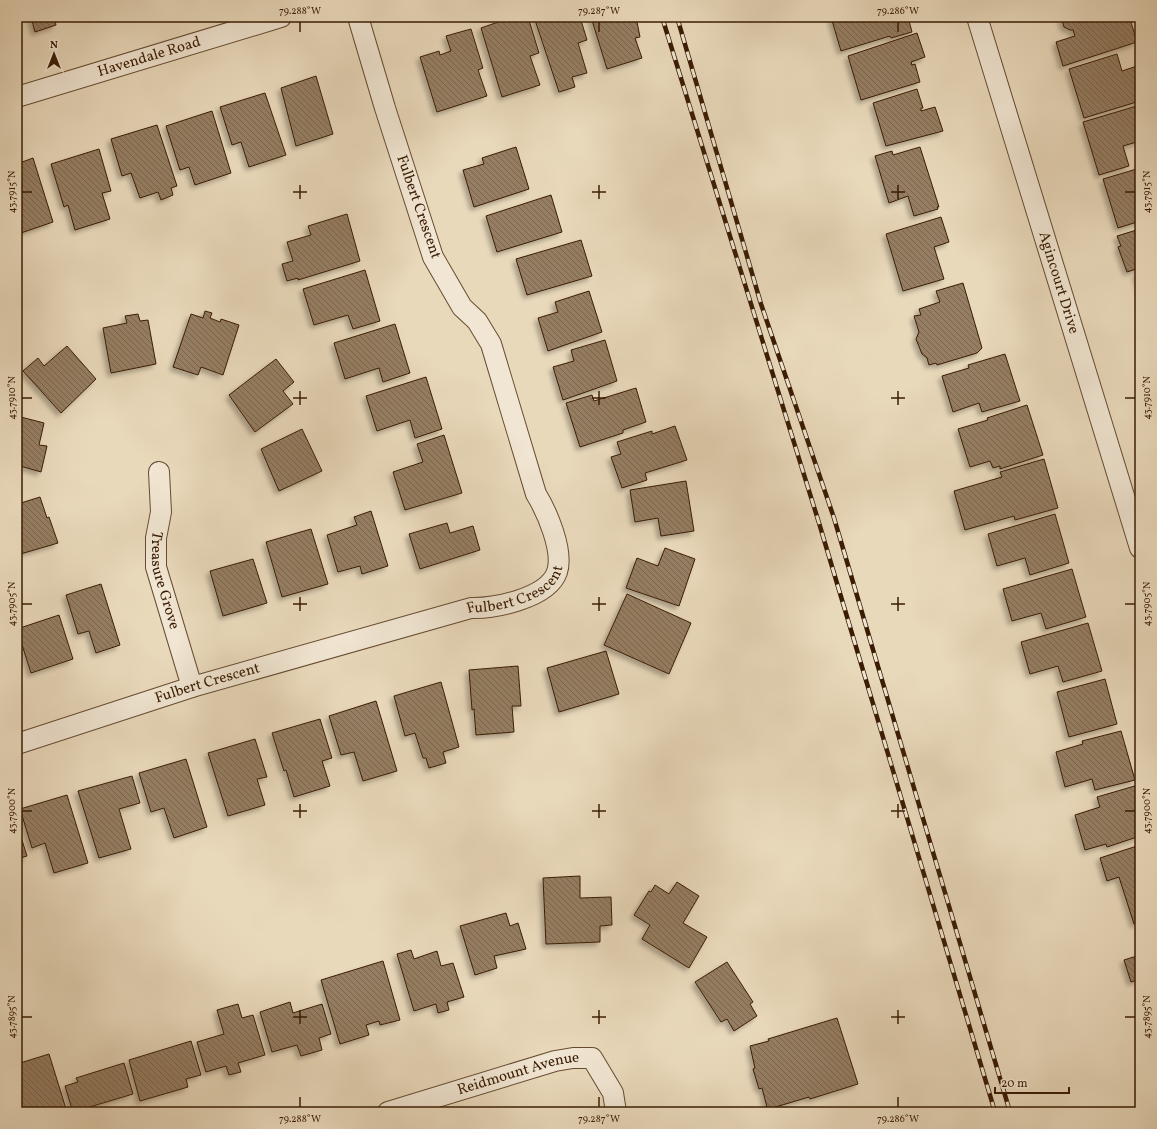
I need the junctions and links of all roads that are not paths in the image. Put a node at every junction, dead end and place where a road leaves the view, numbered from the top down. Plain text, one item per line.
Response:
1 (280, 17) edge
2 (358, 17) edge
3 (977, 17) edge
4 (17, 97) edge
5 (159, 472) dead end
6 (1140, 548) edge
7 (192, 687) junction
8 (17, 744) edge
9 (388, 1112) edge
10 (616, 1112) edge

1 - 4 street, Havendale Road
2 - 7 street, Fulbert Crescent
3 - 6 street, Agincourt Drive
5 - 7 street, Treasure Grove
7 - 8 street, Fulbert Crescent
9 - 10 street, Reidmount Avenue

